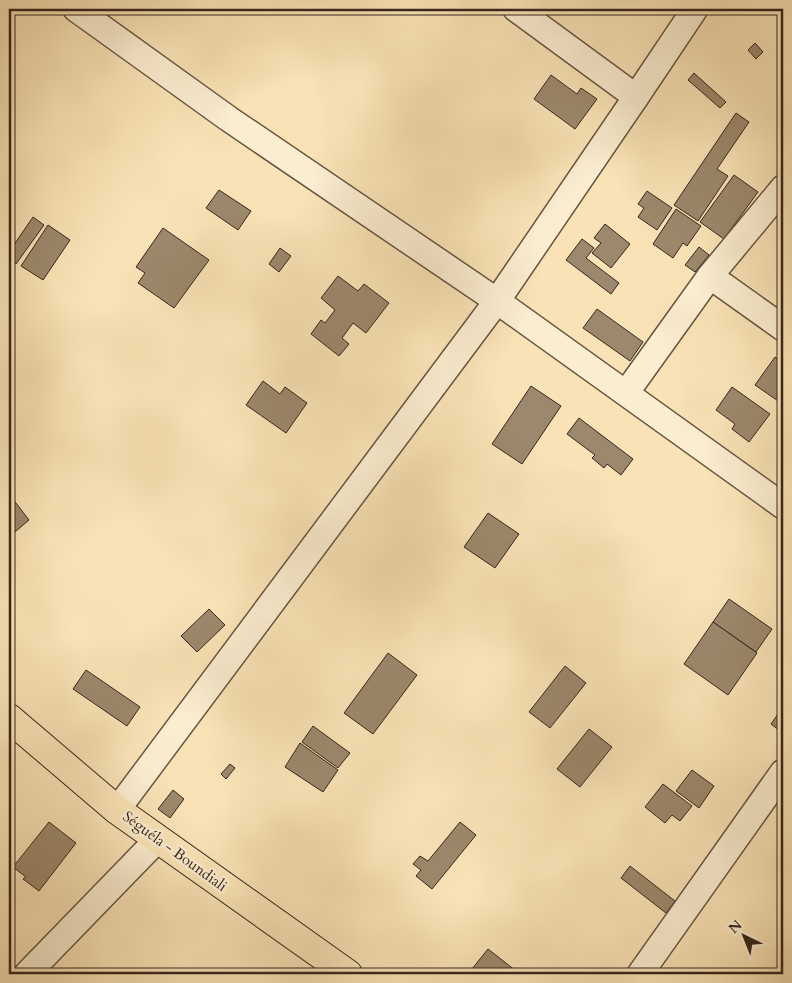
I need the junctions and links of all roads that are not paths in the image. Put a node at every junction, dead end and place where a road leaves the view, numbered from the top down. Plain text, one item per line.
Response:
1 (76, 9) edge
2 (516, 9) edge
3 (695, 9) edge
4 (636, 97) junction
5 (783, 188) edge
6 (710, 276) junction
7 (497, 301) junction
8 (783, 328) edge
9 (626, 393) junction
10 (783, 506) edge
11 (9, 718) edge
12 (783, 772) edge
13 (117, 810) junction
14 (158, 839) junction
15 (27, 974) edge
16 (348, 974) edge
17 (640, 974) edge

1 - 7 street
2 - 4 street
3 - 4 street
4 - 7 street
5 - 6 street
6 - 8 street
6 - 9 street
7 - 9 street
7 - 13 street
9 - 10 street
11 - 13 main road, Séguéla - Boundiali
12 - 17 street
13 - 14 main road, Séguéla - Boundiali
14 - 15 street
14 - 16 main road, Séguéla - Boundiali

